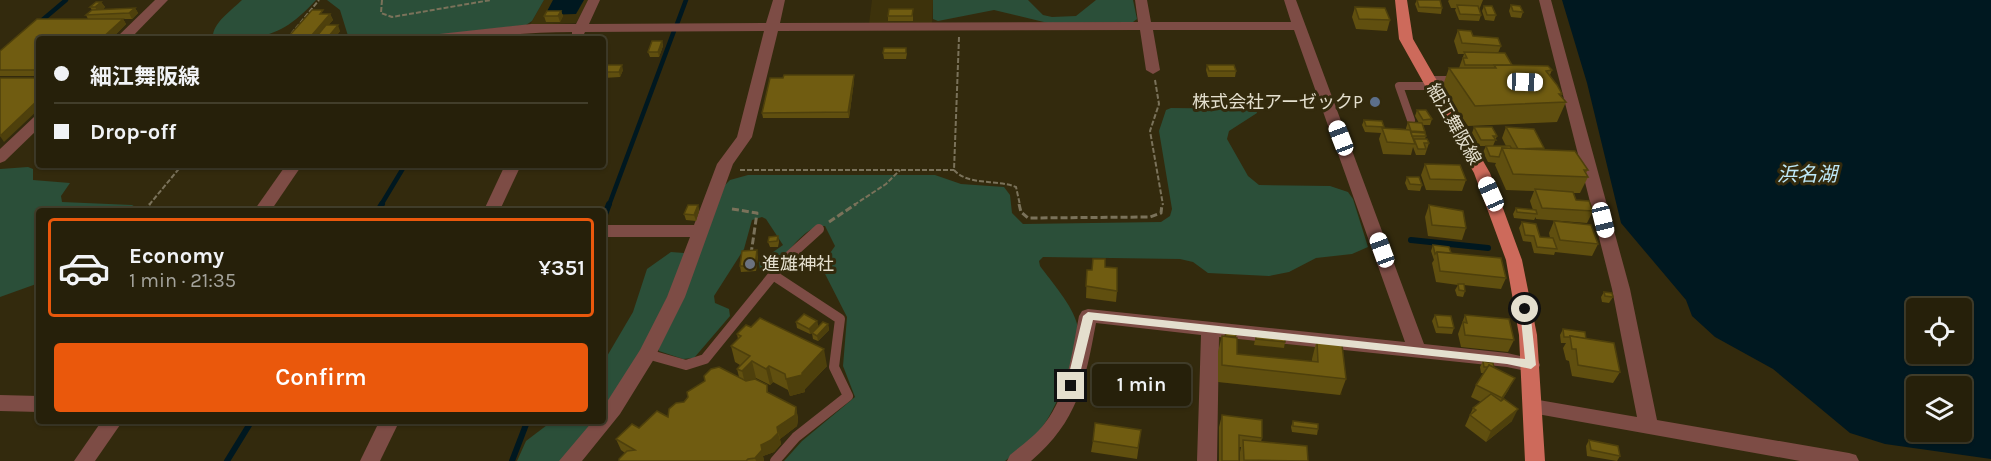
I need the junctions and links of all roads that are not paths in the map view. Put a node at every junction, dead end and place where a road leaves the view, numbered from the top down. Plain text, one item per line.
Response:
1 (162, 0) edge
2 (594, 0) edge
3 (779, 0) edge
4 (1141, 0) edge
5 (1290, 0) edge
6 (1401, 0) edge
7 (1545, 0) edge
8 (1145, 26) junction
9 (1299, 26) junction
10 (772, 27) junction
11 (578, 33) edge
12 (125, 36) edge
13 (458, 36) edge
14 (1154, 70) road end
15 (1486, 81) edge
16 (1430, 83) junction
17 (1411, 120) edge
18 (36, 123) edge
19 (0, 158) edge
20 (292, 168) edge
21 (512, 168) edge
22 (264, 208) edge
23 (493, 208) edge
24 (819, 229) road end
25 (606, 231) edge
26 (701, 231) junction
27 (773, 275) junction
28 (1210, 329) junction
29 (1417, 350) junction
30 (647, 354) junction
31 (1531, 365) junction
32 (0, 403) edge
33 (36, 404) edge
34 (1533, 407) junction
35 (606, 419) edge
36 (111, 424) edge
37 (388, 424) edge
38 (603, 424) edge
39 (1649, 428) junction
40 (84, 461) edge
41 (370, 461) edge
42 (569, 461) edge
43 (775, 461) edge
44 (1017, 461) edge
45 (1207, 461) edge
46 (1535, 461) edge
47 (1849, 461) edge

1 - 12 street
2 - 11 street
3 - 10 street
4 - 8 street
5 - 9 street
6 - 16 main road, 細江舞阪線
7 - 39 street
8 - 9 street
8 - 10 street
8 - 14 street
9 - 29 street
10 - 11 street
10 - 26 street
11 - 13 street
15 - 16 street
16 - 17 lane
16 - 31 main road, 細江舞阪線
18 - 19 street
20 - 22 street
21 - 23 street
24 - 27 lane
25 - 26 street
26 - 30 street
27 - 30 lane
27 - 43 lane
28 - 29 street
28 - 44 street
28 - 45 street
29 - 31 street
30 - 35 street
31 - 34 main road, 細江舞阪線
32 - 33 street
34 - 39 street
34 - 46 main road, 細江舞阪線
36 - 40 street
37 - 41 street
38 - 42 street
39 - 47 street

